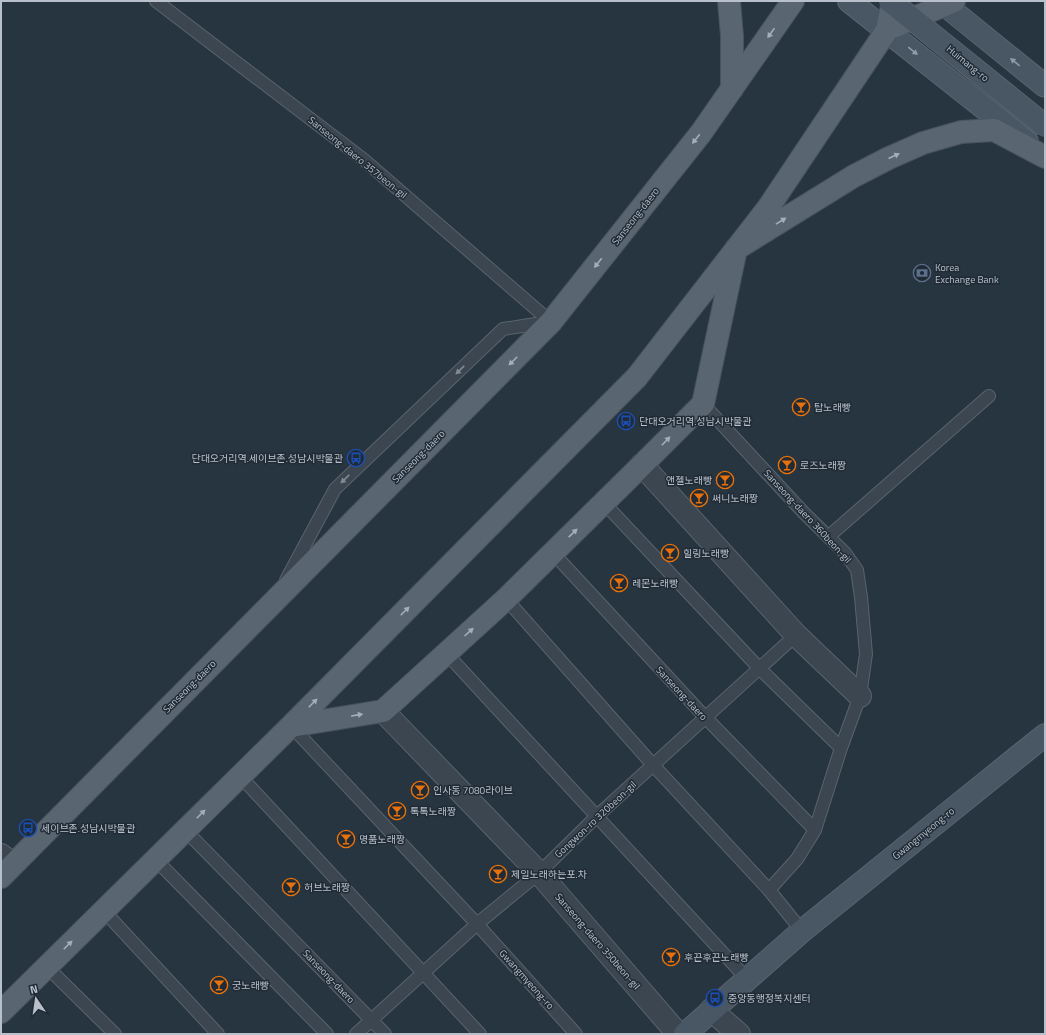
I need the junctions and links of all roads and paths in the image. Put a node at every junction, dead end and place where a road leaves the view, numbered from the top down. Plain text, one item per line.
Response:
1 (156, 1) edge
2 (729, 1) edge
3 (793, 1) edge
4 (850, 1) edge
5 (891, 1) edge
6 (947, 2) edge
7 (887, 30) junction
8 (1045, 86) edge
9 (732, 89) junction
10 (1045, 126) edge
11 (1045, 156) edge
12 (736, 249) junction
13 (551, 322) junction
14 (988, 396) dead end
15 (703, 404) junction
16 (642, 465) junction
17 (604, 503) junction
18 (828, 537) junction
19 (552, 553) junction
20 (506, 599) junction
21 (275, 600) junction
22 (796, 635) junction
23 (446, 653) junction
24 (759, 668) junction
25 (860, 696) junction
26 (384, 711) junction
27 (705, 717) junction
28 (290, 726) junction
29 (1045, 735) edge
30 (840, 748) junction
31 (653, 765) junction
32 (240, 776) junction
33 (597, 816) junction
34 (185, 830) junction
35 (815, 830) junction
36 (155, 859) junction
37 (5, 865) edge
38 (539, 873) junction
39 (769, 890) junction
40 (103, 910) junction
41 (477, 924) junction
42 (802, 931) junction
43 (46, 966) junction
44 (424, 973) junction
45 (747, 979) junction
46 (711, 1010) junction
47 (1, 1012) edge
48 (372, 1020) junction
49 (114, 1034) edge
50 (218, 1034) edge
51 (327, 1034) edge
52 (356, 1034) edge
53 (385, 1034) edge
54 (480, 1034) edge
55 (576, 1034) edge
56 (678, 1034) edge
57 (685, 1034) edge
58 (739, 1034) edge

1 - 13 lane, Sanseong-daero 357beon-gil
2 - 9 main road
3 -> 9 main road, Sanseong-daero
4 - 7 main road
5 - 7 main road
5 - 10 main road, Huimang-ro, bridge
6 - 7 main road
8 -> 6 main road
7 -> 11 main road
7 - 12 main road
9 -> 13 main road, Sanseong-daero
12 -> 11 main road
12 - 15 main road
28 -> 12 main road
13 -> 21 main road, Sanseong-daero
13 -> 21 lane
14 - 18 lane
16 -> 15 main road
15 - 18 lane, Sanseong-daero 360beon-gil
16 - 17 main road
16 - 22 street
19 -> 17 main road
17 - 24 lane
18 - 25 lane, Sanseong-daero 360beon-gil
19 - 20 main road
19 - 27 lane, Sanseong-daero
23 -> 20 main road
20 - 31 lane
21 - 37 main road, Sanseong-daero
22 - 24 lane, Gongwon-ro 320beon-gil
22 - 25 street
23 - 26 main road
23 - 33 lane
24 - 27 lane, Gongwon-ro 320beon-gil
24 - 30 lane
25 - 30 lane, Sanseong-daero 360beon-gil
28 -> 26 main road
26 - 38 street, Sanseong-daero 350beon-gil
27 - 31 lane, Gongwon-ro 320beon-gil
27 - 35 lane, Sanseong-daero
28 - 32 main road
28 - 41 lane
29 - 42 main road, Gwangmyeong-ro
30 - 35 lane, Sanseong-daero 360beon-gil
31 - 33 lane, Gongwon-ro 320beon-gil
31 - 39 lane
34 -> 32 main road
32 - 44 lane
33 - 38 lane, Gongwon-ro 320beon-gil
33 - 45 lane
34 - 36 main road
34 - 48 lane, Sanseong-daero
35 - 39 lane, Sanseong-daero 360beon-gil
36 - 40 main road
36 - 51 lane
38 - 41 lane, Gongwon-ro 320beon-gil
38 - 56 street, Sanseong-daero 350beon-gil
39 - 42 lane
43 -> 40 main road
40 - 50 lane
41 - 44 lane, Gongwon-ro 320beon-gil
41 - 55 lane, Gwangmyeong-ro
42 - 45 main road, Gwangmyeong-ro
43 - 47 main road
43 - 49 lane
44 - 48 lane, Gongwon-ro 320beon-gil
44 - 54 lane
45 - 46 main road, Gwangmyeong-ro
46 - 57 main road, Gwangmyeong-ro
46 - 58 street
48 - 52 lane, Gongwon-ro 320beon-gil
48 - 53 lane

